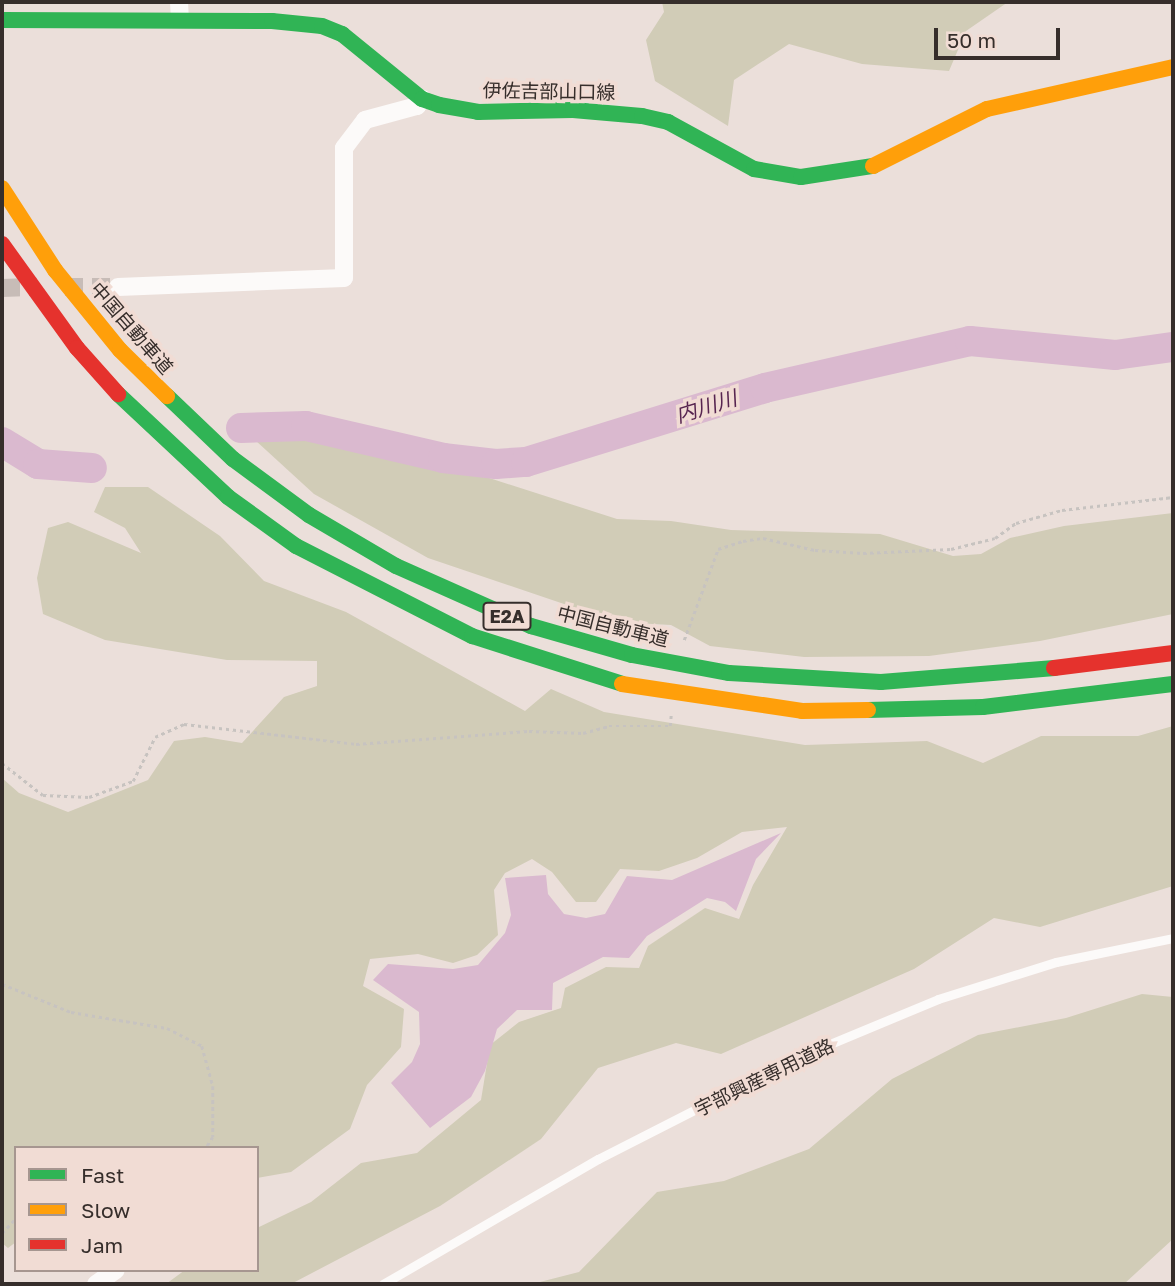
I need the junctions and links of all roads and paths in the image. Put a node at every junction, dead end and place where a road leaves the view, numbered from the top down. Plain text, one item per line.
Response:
1 (180, 11) edge
2 (2, 20) edge
3 (1173, 67) edge
4 (422, 99) junction
5 (2, 188) edge
6 (2, 244) edge
7 (118, 287) tunnel mouth
8 (44, 331) dead end
9 (228, 496) junction
10 (1173, 497) edge
11 (680, 650) dead end
12 (1173, 653) edge
13 (1173, 684) edge
14 (670, 726) dead end
15 (2, 763) edge
16 (1173, 938) edge
17 (2, 984) edge
18 (207, 1146) edge
19 (14, 1220) edge
20 (2, 1233) edge
21 (113, 1272) edge
22 (96, 1284) edge
23 (383, 1284) edge

1 - 2 main road, 伊佐吉部山口線
1 - 4 main road, 伊佐吉部山口線
3 - 4 main road, 伊佐吉部山口線
4 - 7 street
5 - 12 main road, 中国自動車道 / E2A
6 - 9 main road, E2A
8 - 9 main road
9 - 13 main road, E2A
10 - 11 path
14 - 15 path
16 - 23 lane, 宇部興産専用道路
17 - 18 path
19 - 20 path
21 - 22 street

